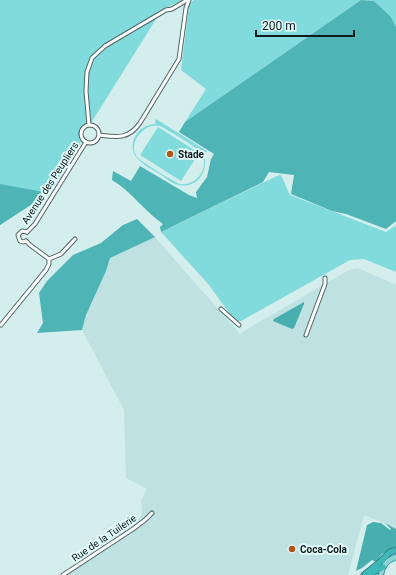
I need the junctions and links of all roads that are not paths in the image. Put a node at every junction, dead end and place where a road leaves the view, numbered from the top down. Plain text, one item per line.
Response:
1 (188, 0) edge
2 (89, 125) junction
3 (99, 135) junction
4 (86, 142) junction
5 (75, 239) dead end
6 (50, 259) junction
7 (325, 278) dead end
8 (221, 309) dead end
9 (1, 325) edge
10 (239, 325) dead end
11 (306, 335) dead end
12 (152, 513) dead end
13 (396, 550) edge
14 (396, 557) edge
15 (383, 567) junction
16 (63, 575) edge
17 (364, 575) edge
18 (369, 575) edge
19 (380, 575) edge

1 - 2 street
1 - 3 street
2 - 3 street
2 - 4 street
3 - 4 street
4 - 6 street, Avenue des Peupliers
5 - 6 street
6 - 9 street
7 - 11 street
8 - 10 street
12 - 16 street, Rue de la Tuilerie
13 - 17 highway
14 - 15 main road
15 - 18 highway
15 - 19 main road

